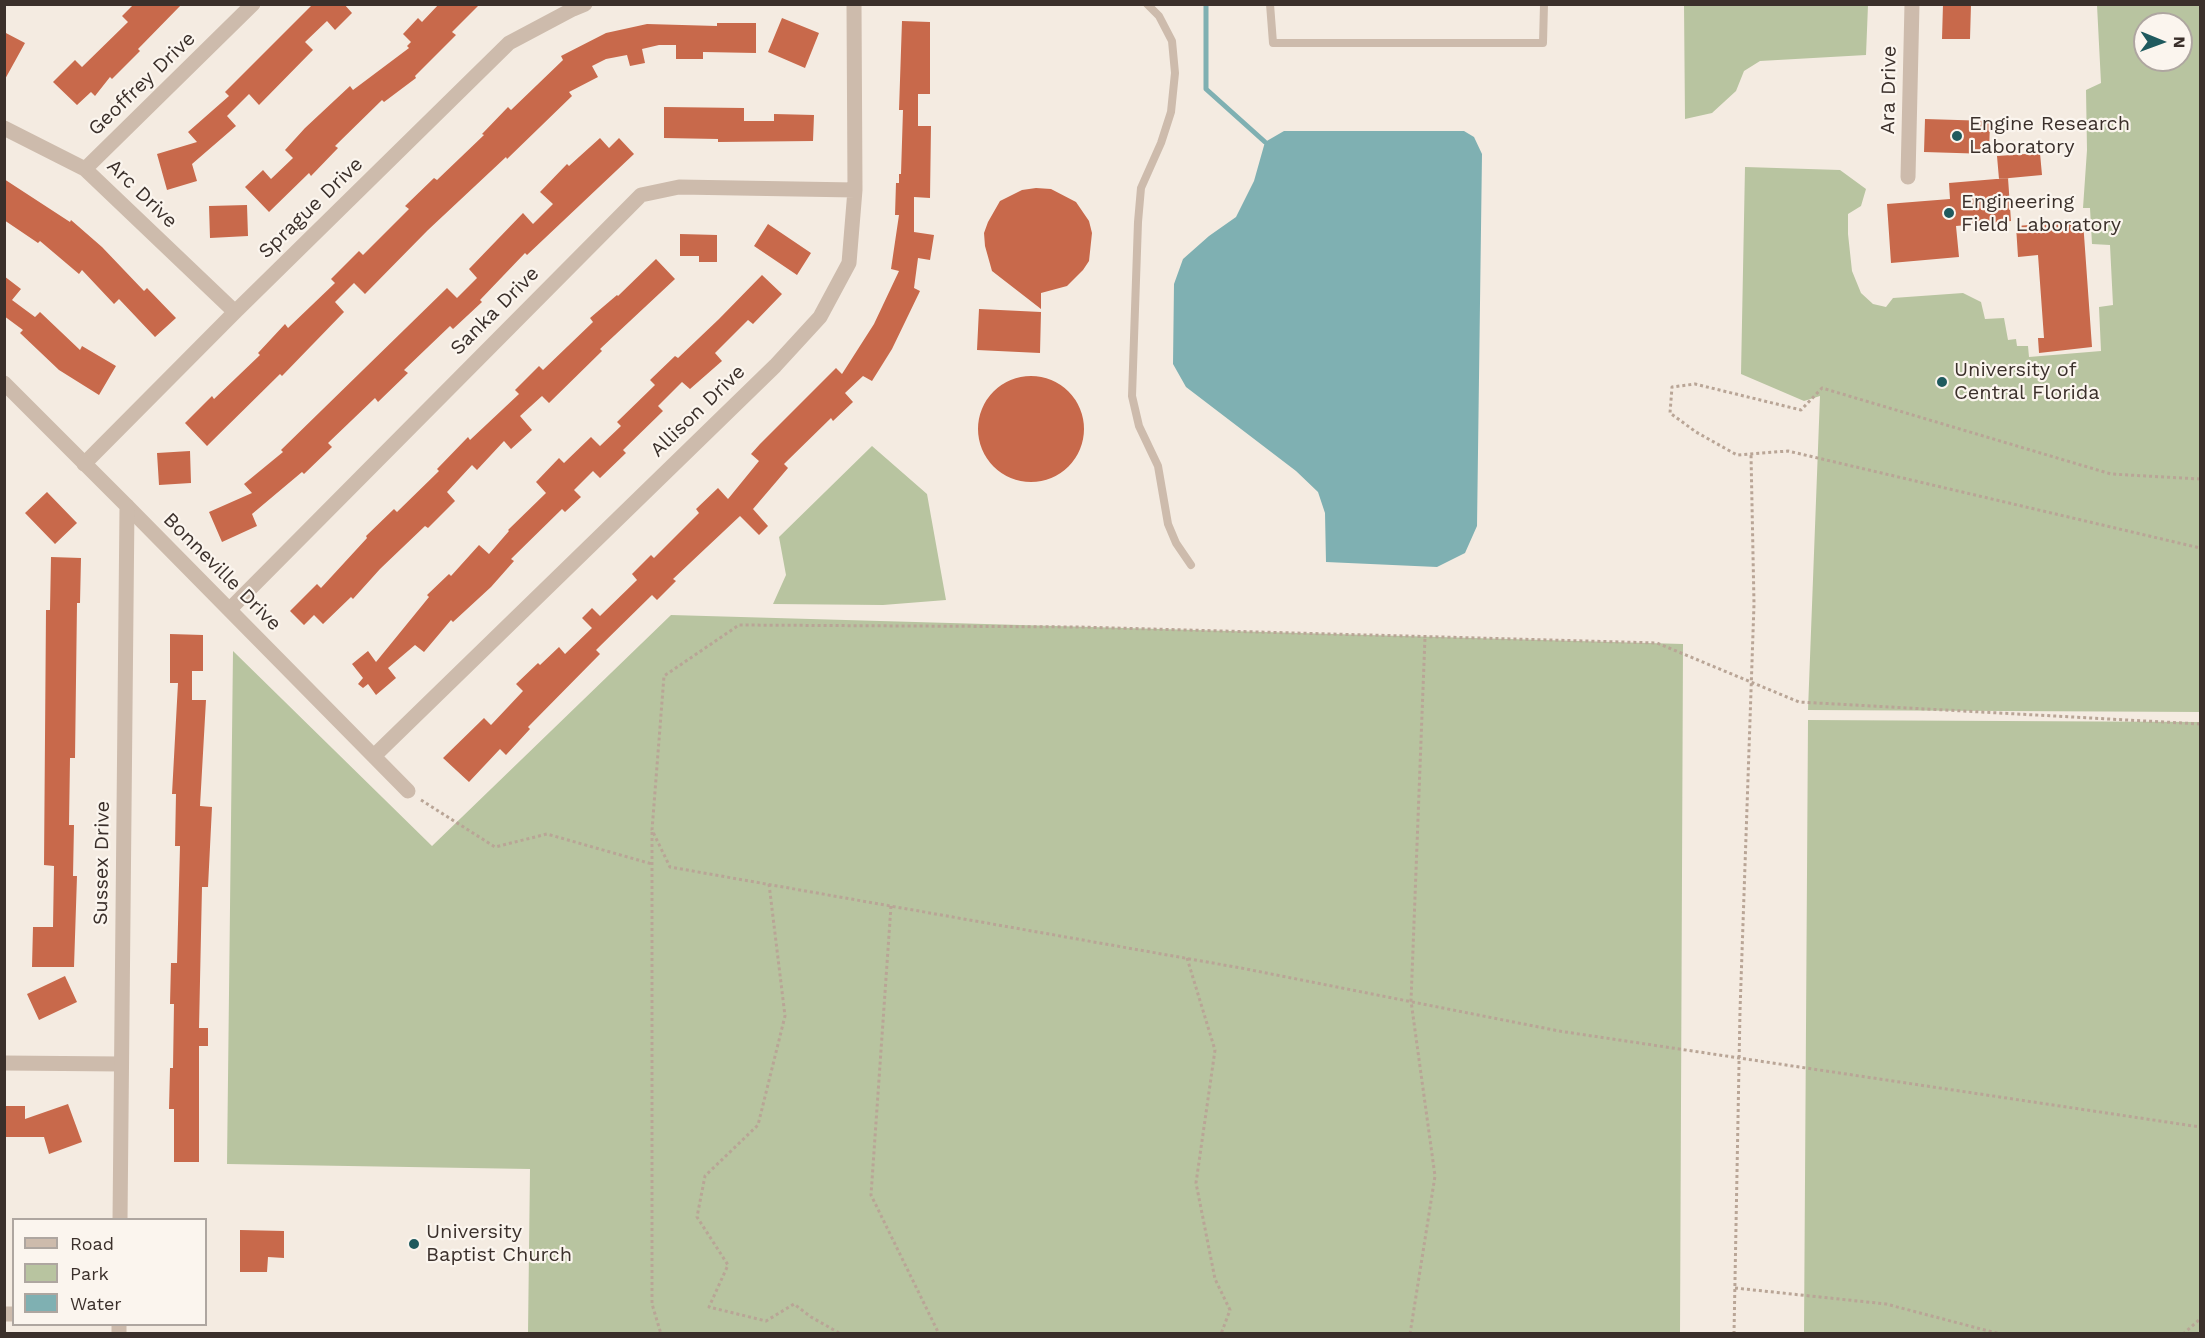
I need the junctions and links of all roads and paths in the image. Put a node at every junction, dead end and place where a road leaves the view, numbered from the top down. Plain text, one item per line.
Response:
1 (254, 4) edge
2 (585, 4) edge
3 (854, 4) edge
4 (1147, 4) edge
5 (1270, 4) edge
6 (1544, 4) edge
7 (1912, 4) edge
8 (4, 128) edge
9 (85, 169) junction
10 (1908, 177) dead end
11 (855, 190) junction
12 (235, 312) junction
13 (4, 383) edge
14 (1751, 454) junction
15 (84, 464) junction
16 (2200, 479) edge
17 (128, 506) junction
18 (2200, 548) edge
19 (1191, 565) dead end
20 (230, 609) junction
21 (1425, 637) junction
22 (1751, 682) junction
23 (2200, 724) edge
24 (374, 756) junction
25 (408, 791) joint
26 (652, 830) junction
27 (652, 864) junction
28 (769, 884) junction
29 (891, 906) junction
30 (1187, 958) junction
31 (1411, 1001) junction
32 (1740, 1058) junction
33 (4, 1063) edge
34 (121, 1064) junction
35 (2200, 1127) edge
36 (120, 1218) edge
37 (1735, 1288) junction
38 (2200, 1319) edge
39 (661, 1334) edge
40 (841, 1334) edge
41 (939, 1334) edge
42 (1221, 1334) edge
43 (1410, 1334) edge
44 (1734, 1334) edge
45 (2000, 1334) edge
46 (2183, 1334) edge

1 - 9 street, Geoffrey Drive
2 - 12 street, Sprague Drive
3 - 11 street, Allison Drive
4 - 19 lane
5 - 6 lane
7 - 10 street, Ara Drive
8 - 9 street, Arc Drive
9 - 12 street, Arc Drive
11 - 20 street, Sanka Drive
11 - 24 street, Allison Drive
12 - 15 street, Sprague Drive
13 - 15 street, Bonneville Drive
14 - 16 path
14 - 18 path
14 - 22 path
15 - 17 street, Bonneville Drive
17 - 20 street, Bonneville Drive
17 - 34 street, Sussex Drive
20 - 24 street, Bonneville Drive
21 - 22 path
21 - 26 path
21 - 31 path
22 - 23 path
22 - 32 path
24 - 25 street, Bonneville Drive
25 - 27 path
26 - 27 path
26 - 28 path
27 - 39 path
28 - 29 path
28 - 40 path
29 - 30 path
29 - 41 path
30 - 31 path
30 - 42 path
31 - 32 path
31 - 43 path
32 - 35 path
32 - 37 path
33 - 34 street
34 - 36 street, Sussex Drive
37 - 44 path
37 - 45 path
38 - 46 path

